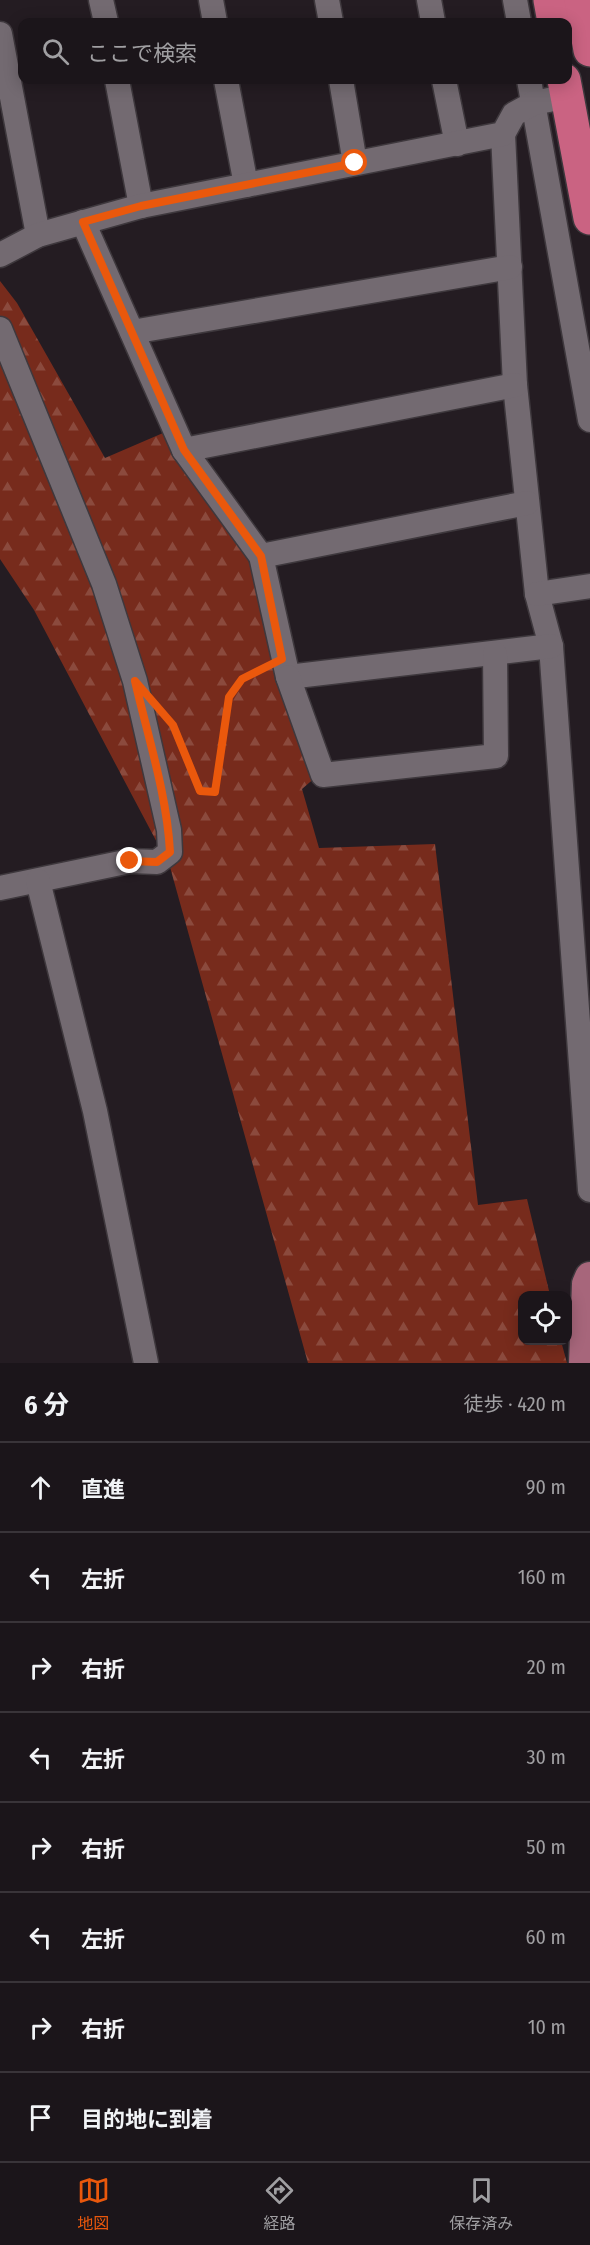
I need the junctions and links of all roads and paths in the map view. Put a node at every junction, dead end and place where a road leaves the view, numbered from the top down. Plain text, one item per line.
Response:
1 (101, 0) edge
2 (211, 0) edge
3 (327, 0) edge
4 (429, 0) edge
5 (515, 0) edge
6 (550, 0) edge
7 (581, 0) edge
8 (104, 18) edge
9 (214, 18) edge
10 (330, 18) edge
11 (432, 18) edge
12 (518, 18) edge
13 (553, 18) edge
14 (0, 34) edge
15 (590, 50) edge
16 (118, 84) edge
17 (227, 84) edge
18 (342, 84) edge
19 (445, 84) edge
20 (530, 84) edge
21 (566, 88) edge
22 (534, 103) junction
23 (504, 134) junction
24 (457, 144) junction
25 (355, 163) junction
26 (246, 185) junction
27 (141, 206) junction
28 (590, 218) edge
29 (83, 222) junction
30 (38, 235) junction
31 (0, 255) edge
32 (510, 267) junction
33 (0, 329) edge
34 (132, 332) junction
35 (515, 385) junction
36 (590, 420) edge
37 (184, 450) junction
38 (527, 503) junction
39 (261, 556) junction
40 (590, 586) edge
41 (537, 594) junction
42 (551, 646) junction
43 (495, 654) junction
44 (285, 668) junction
45 (165, 716) dead end
46 (38, 881) junction
47 (0, 888) edge
48 (590, 1190) edge
49 (590, 1277) edge
50 (146, 1363) edge
51 (584, 1363) edge

1 - 8 street
2 - 9 street
3 - 10 street
4 - 11 street
5 - 12 street
6 - 13 highway
7 - 15 highway
14 - 30 street
16 - 27 street
17 - 26 street
18 - 25 street
19 - 24 street
20 - 22 street
21 - 22 street
21 - 28 highway
22 - 23 street
22 - 36 street
23 - 24 street
23 - 32 street
24 - 25 street
25 - 26 street
26 - 27 street
27 - 29 street
29 - 30 street
29 - 34 street
30 - 31 street
32 - 34 street
32 - 35 street
33 - 46 street
34 - 37 street
35 - 37 street
35 - 38 street
37 - 39 street
38 - 39 street
38 - 41 street
39 - 44 street
40 - 41 street
41 - 42 street
42 - 43 street
42 - 48 street
43 - 44 street
43 - 44 street
44 - 45 path
46 - 47 street
46 - 50 street
49 - 51 main road

